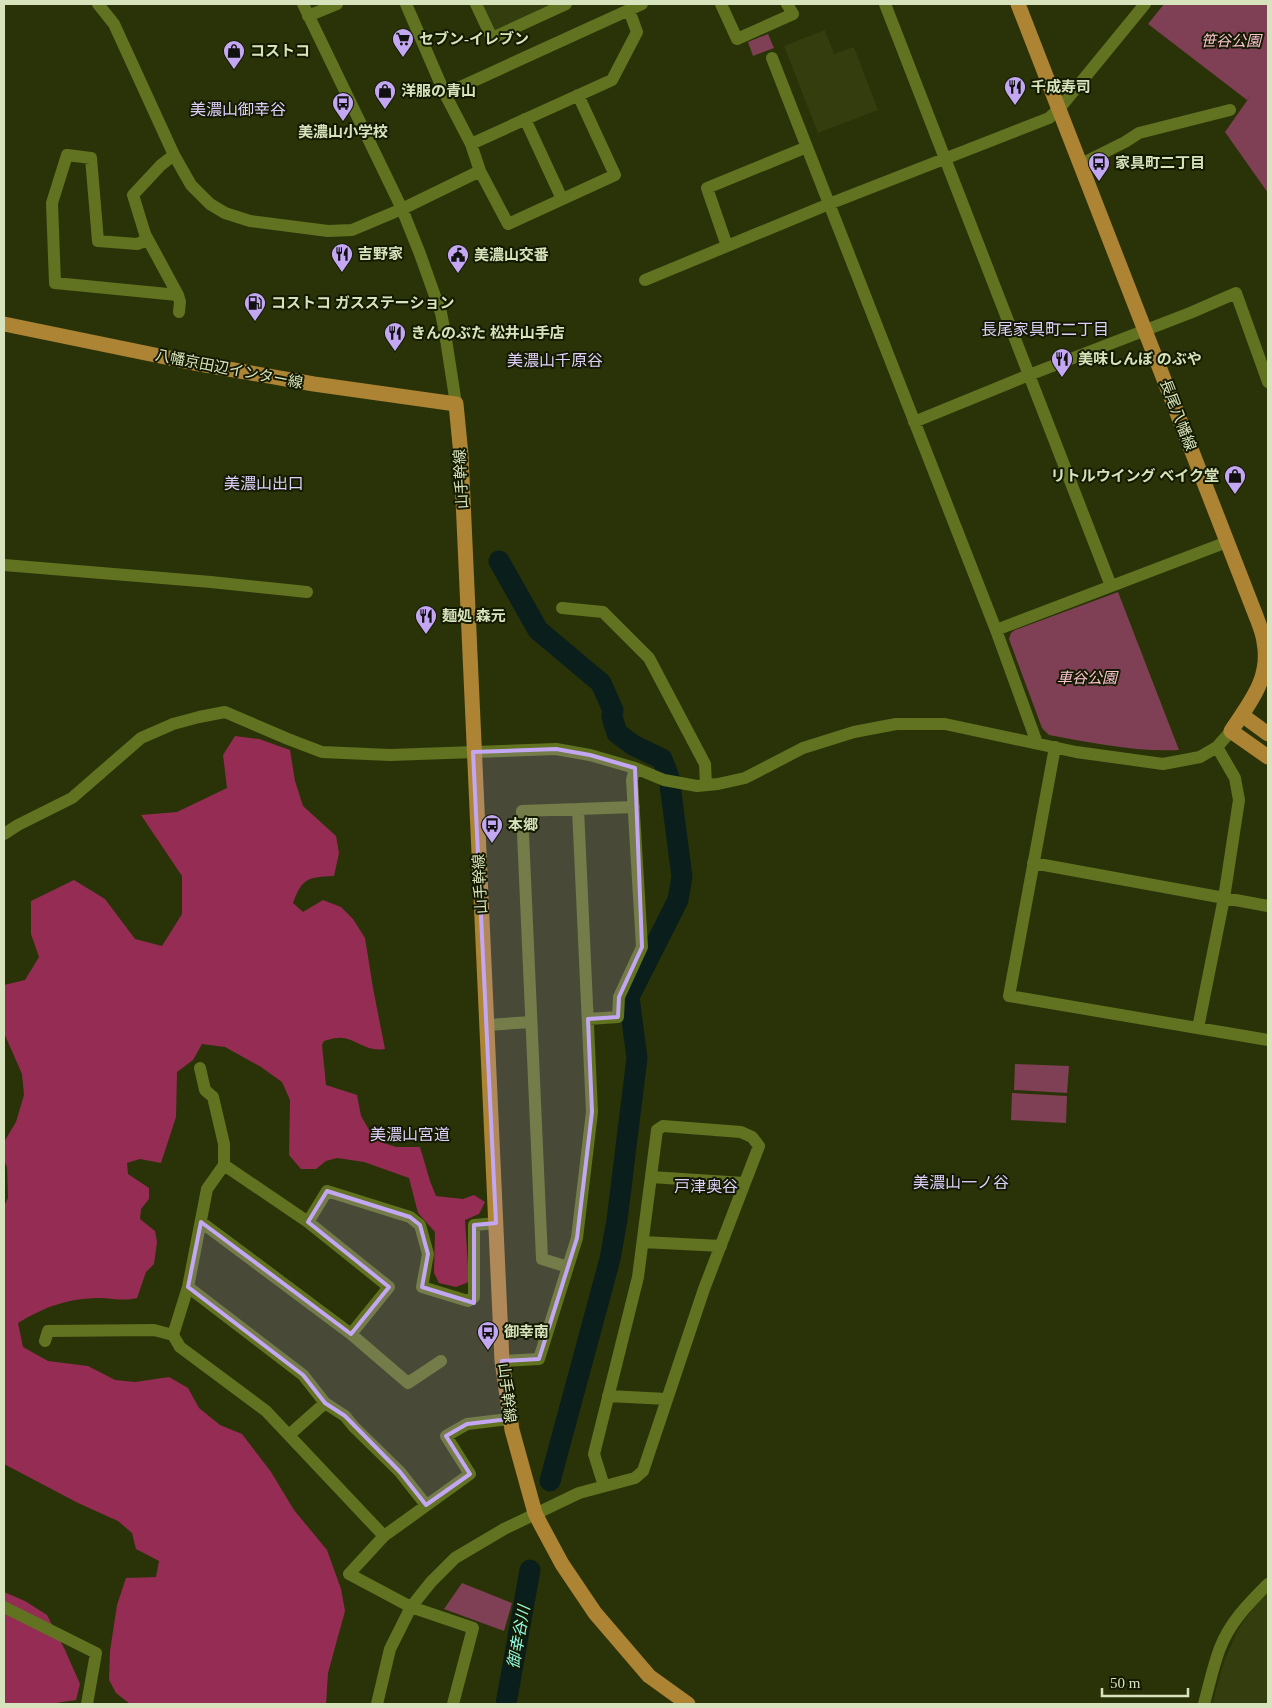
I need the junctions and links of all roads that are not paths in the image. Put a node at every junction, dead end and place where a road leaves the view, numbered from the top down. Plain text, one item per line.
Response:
1 (98, 4) edge
2 (303, 4) edge
3 (337, 4) edge
4 (406, 4) edge
5 (476, 4) edge
6 (566, 4) edge
7 (642, 4) edge
8 (721, 4) edge
9 (787, 4) edge
10 (885, 4) edge
11 (1018, 4) edge
12 (1144, 4) edge
13 (628, 10) junction
14 (308, 16) junction
15 (772, 58) dead end
16 (446, 94) junction
17 (578, 95) junction
18 (1059, 109) junction
19 (1230, 110) dead end
20 (525, 120) junction
21 (471, 144) junction
22 (807, 147) junction
23 (174, 155) junction
24 (945, 159) junction
25 (1081, 164) junction
26 (480, 171) junction
27 (562, 199) junction
28 (829, 204) junction
29 (402, 209) junction
30 (148, 240) junction
31 (727, 246) junction
32 (644, 280) dead end
33 (178, 295) junction
34 (179, 312) dead end
35 (4, 324) edge
36 (1145, 329) junction
37 (1029, 375) junction
38 (1268, 382) edge
39 (456, 404) junction
40 (914, 422) junction
41 (1226, 542) junction
42 (4, 565) edge
43 (1111, 586) junction
44 (307, 592) dead end
45 (562, 608) dead end
46 (996, 630) junction
47 (1242, 714) junction
48 (1231, 731) junction
49 (1268, 734) edge
50 (1037, 743) junction
51 (1217, 746) junction
52 (1055, 747) junction
53 (473, 752) junction
54 (1268, 757) edge
55 (635, 768) junction
56 (706, 785) junction
57 (634, 807) junction
58 (578, 809) junction
59 (4, 834) edge
60 (1033, 862) junction
61 (1224, 898) junction
62 (1268, 906) edge
63 (588, 1019) junction
64 (530, 1022) junction
65 (488, 1025) junction
66 (1198, 1028) junction
67 (1268, 1040) edge
68 (200, 1068) dead end
69 (224, 1165) junction
70 (651, 1177) junction
71 (744, 1183) junction
72 (201, 1222) junction
73 (308, 1222) junction
74 (496, 1223) junction
75 (643, 1242) junction
76 (721, 1246) junction
77 (568, 1267) junction
78 (188, 1287) junction
79 (351, 1334) junction
80 (173, 1335) junction
81 (45, 1341) dead end
82 (442, 1361) dead end
83 (502, 1361) junction
84 (608, 1396) junction
85 (667, 1400) junction
86 (325, 1402) junction
87 (509, 1419) junction
88 (289, 1435) junction
89 (604, 1486) junction
90 (426, 1505) junction
91 (535, 1513) junction
92 (384, 1536) junction
93 (1268, 1584) edge
94 (4, 1607) edge
95 (410, 1607) junction
96 (87, 1704) edge
97 (377, 1704) edge
98 (453, 1704) edge
99 (688, 1704) edge
100 (1204, 1704) edge

1 - 23 street
2 - 14 street, 山手幹線
3 - 14 street
4 - 16 street
5 - 6 street
7 - 13 street
8 - 9 street
10 - 24 street
11 - 18 main road, 長尾八幡線
12 - 18 street
13 - 16 street
13 - 17 street
14 - 29 street, 山手幹線
15 - 22 street
16 - 21 street
17 - 20 street
17 - 27 street
18 - 24 street
18 - 25 main road, 長尾八幡線
19 - 25 street
20 - 21 street
20 - 27 street
21 - 26 street
22 - 28 street
22 - 31 street
23 - 29 street
23 - 30 street
24 - 28 street
24 - 37 street
25 - 36 main road, 長尾八幡線
26 - 27 street
26 - 29 street
28 - 31 street
28 - 40 street
29 - 39 street, 山手幹線
30 - 33 street
30 - 33 street
31 - 32 street
33 - 34 street
35 - 39 main road, 八幡京田辺インター線
36 - 37 street
36 - 38 street
36 - 41 main road, 長尾八幡線
37 - 40 street
37 - 43 street
39 - 53 main road, 山手幹線
40 - 46 street
41 - 43 street
41 - 47 main road, 長尾八幡線
42 - 44 street
43 - 46 street
45 - 56 street
46 - 50 street
47 - 48 main road, 長尾八幡線
47 - 49 main road
48 - 51 street
48 - 54 main road
50 - 52 street
50 - 56 street
51 - 52 street
51 - 61 street
52 - 60 street
53 - 55 street
53 - 59 street
53 - 65 main road, 山手幹線
55 - 56 street
55 - 57 street
57 - 58 street
57 - 63 street
58 - 63 street
58 - 64 street
60 - 61 street
60 - 66 street
61 - 62 street
61 - 66 street
63 - 77 street
64 - 65 street
64 - 77 street
65 - 74 main road, 山手幹線
66 - 67 street
68 - 69 street
69 - 72 street
69 - 73 street
70 - 71 street
70 - 71 street
70 - 75 street
71 - 76 street
72 - 78 street
72 - 79 street
73 - 74 street
73 - 79 street
74 - 83 main road, 山手幹線
75 - 76 street
75 - 84 street
76 - 85 street
77 - 83 street
78 - 80 street
78 - 86 street
79 - 82 street
80 - 81 street
80 - 88 street
83 - 87 main road, 山手幹線
84 - 85 street
84 - 89 street
85 - 89 street
86 - 88 street
86 - 90 street
87 - 90 street
87 - 91 main road, 山手幹線
88 - 92 street
89 - 91 street
90 - 92 street
91 - 95 street
91 - 99 main road, 山手幹線
92 - 95 street
93 - 100 street
94 - 96 street
95 - 97 street
95 - 98 street

